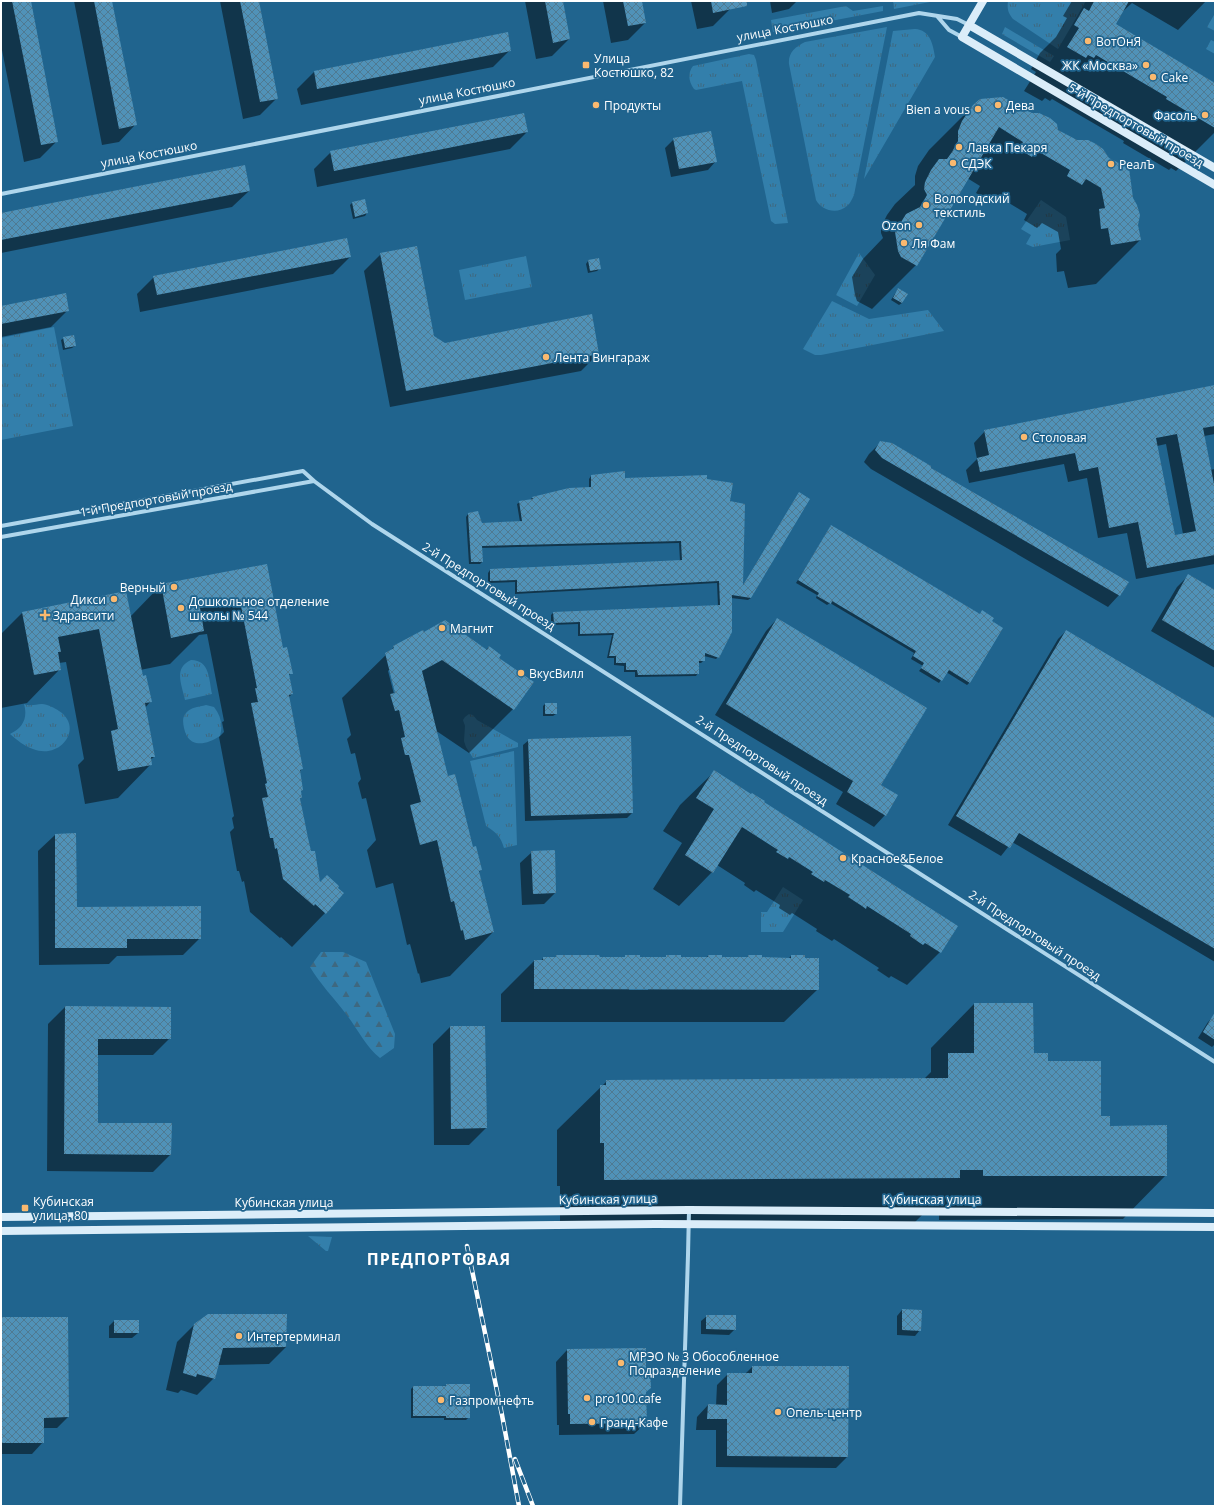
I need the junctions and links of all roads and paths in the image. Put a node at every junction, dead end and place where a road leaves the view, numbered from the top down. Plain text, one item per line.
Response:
1 (983, 1) edge
2 (937, 16) junction
3 (969, 25) junction
4 (962, 37) junction
5 (1215, 168) edge
6 (1215, 185) edge
7 (1, 194) edge
8 (303, 471) joint
9 (314, 481) junction
10 (1, 526) edge
11 (1, 537) edge
12 (1215, 1062) edge
13 (688, 1210) junction
14 (1215, 1213) edge
15 (1, 1217) edge
16 (688, 1224) junction
17 (1215, 1227) edge
18 (1, 1231) edge
19 (680, 1506) edge

1 - 3 main road
2 - 3 street, улица Костюшко
2 - 4 street
2 - 7 street, улица Костюшко
3 - 4 main road
3 - 5 main road, 5-й Предпортовый проезд
4 - 6 main road, 5-й Предпортовый проезд
8 - 9 street, 2-й Предпортовый проезд
8 - 10 street, 1-й Предпортовый проезд
9 - 11 street, 1-й Предпортовый проезд
9 - 12 street, 2-й Предпортовый проезд
13 - 14 main road, Кубинская улица
13 - 15 main road, Кубинская улица
13 - 16 street
16 - 17 main road
16 - 18 main road
16 - 19 street

